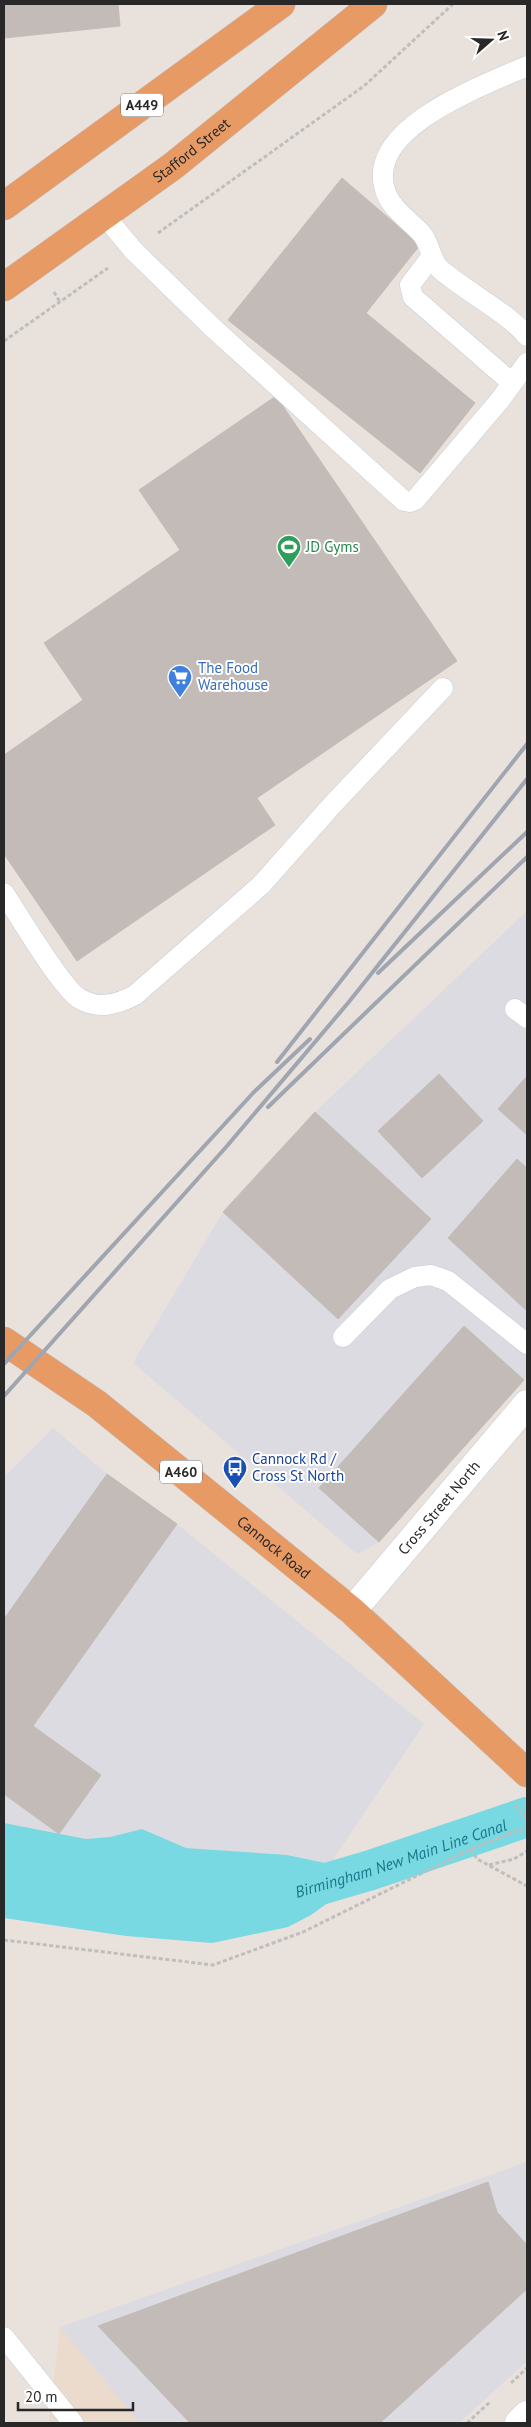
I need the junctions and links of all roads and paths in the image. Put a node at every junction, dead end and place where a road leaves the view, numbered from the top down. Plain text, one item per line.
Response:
1 (281, 4) edge
2 (373, 4) edge
3 (453, 4) edge
4 (527, 66) edge
5 (4, 206) edge
6 (104, 216) junction
7 (133, 250) junction
8 (432, 256) junction
9 (4, 287) edge
10 (527, 336) edge
11 (4, 341) edge
12 (527, 363) edge
13 (512, 383) junction
14 (443, 688) dead end
15 (4, 893) edge
16 (343, 1337) dead end
17 (4, 1341) edge
18 (527, 1344) edge
19 (527, 1404) edge
20 (352, 1611) junction
21 (527, 1773) edge
22 (527, 1827) edge
23 (472, 1849) junction
24 (527, 1851) edge
25 (489, 1866) junction
26 (527, 1886) edge
27 (4, 1940) edge
28 (4, 2337) edge
29 (527, 2415) edge
30 (72, 2423) edge
31 (519, 2423) edge

1 - 5 highway, A449
2 - 6 highway, Stafford Street
3 - 7 path
4 - 8 lane
6 - 7 lane
6 - 9 highway, Stafford Street
7 - 11 path
7 - 13 lane
8 - 10 lane
8 - 13 lane
12 - 13 lane
14 - 15 lane
16 - 18 lane
17 - 20 highway, Cannock Road / A460
19 - 20 street, Cross Street North
20 - 21 highway, Cannock Road / A460
22 - 23 path
23 - 25 path
23 - 27 path
24 - 25 path
25 - 26 path
28 - 30 lane
29 - 31 street

